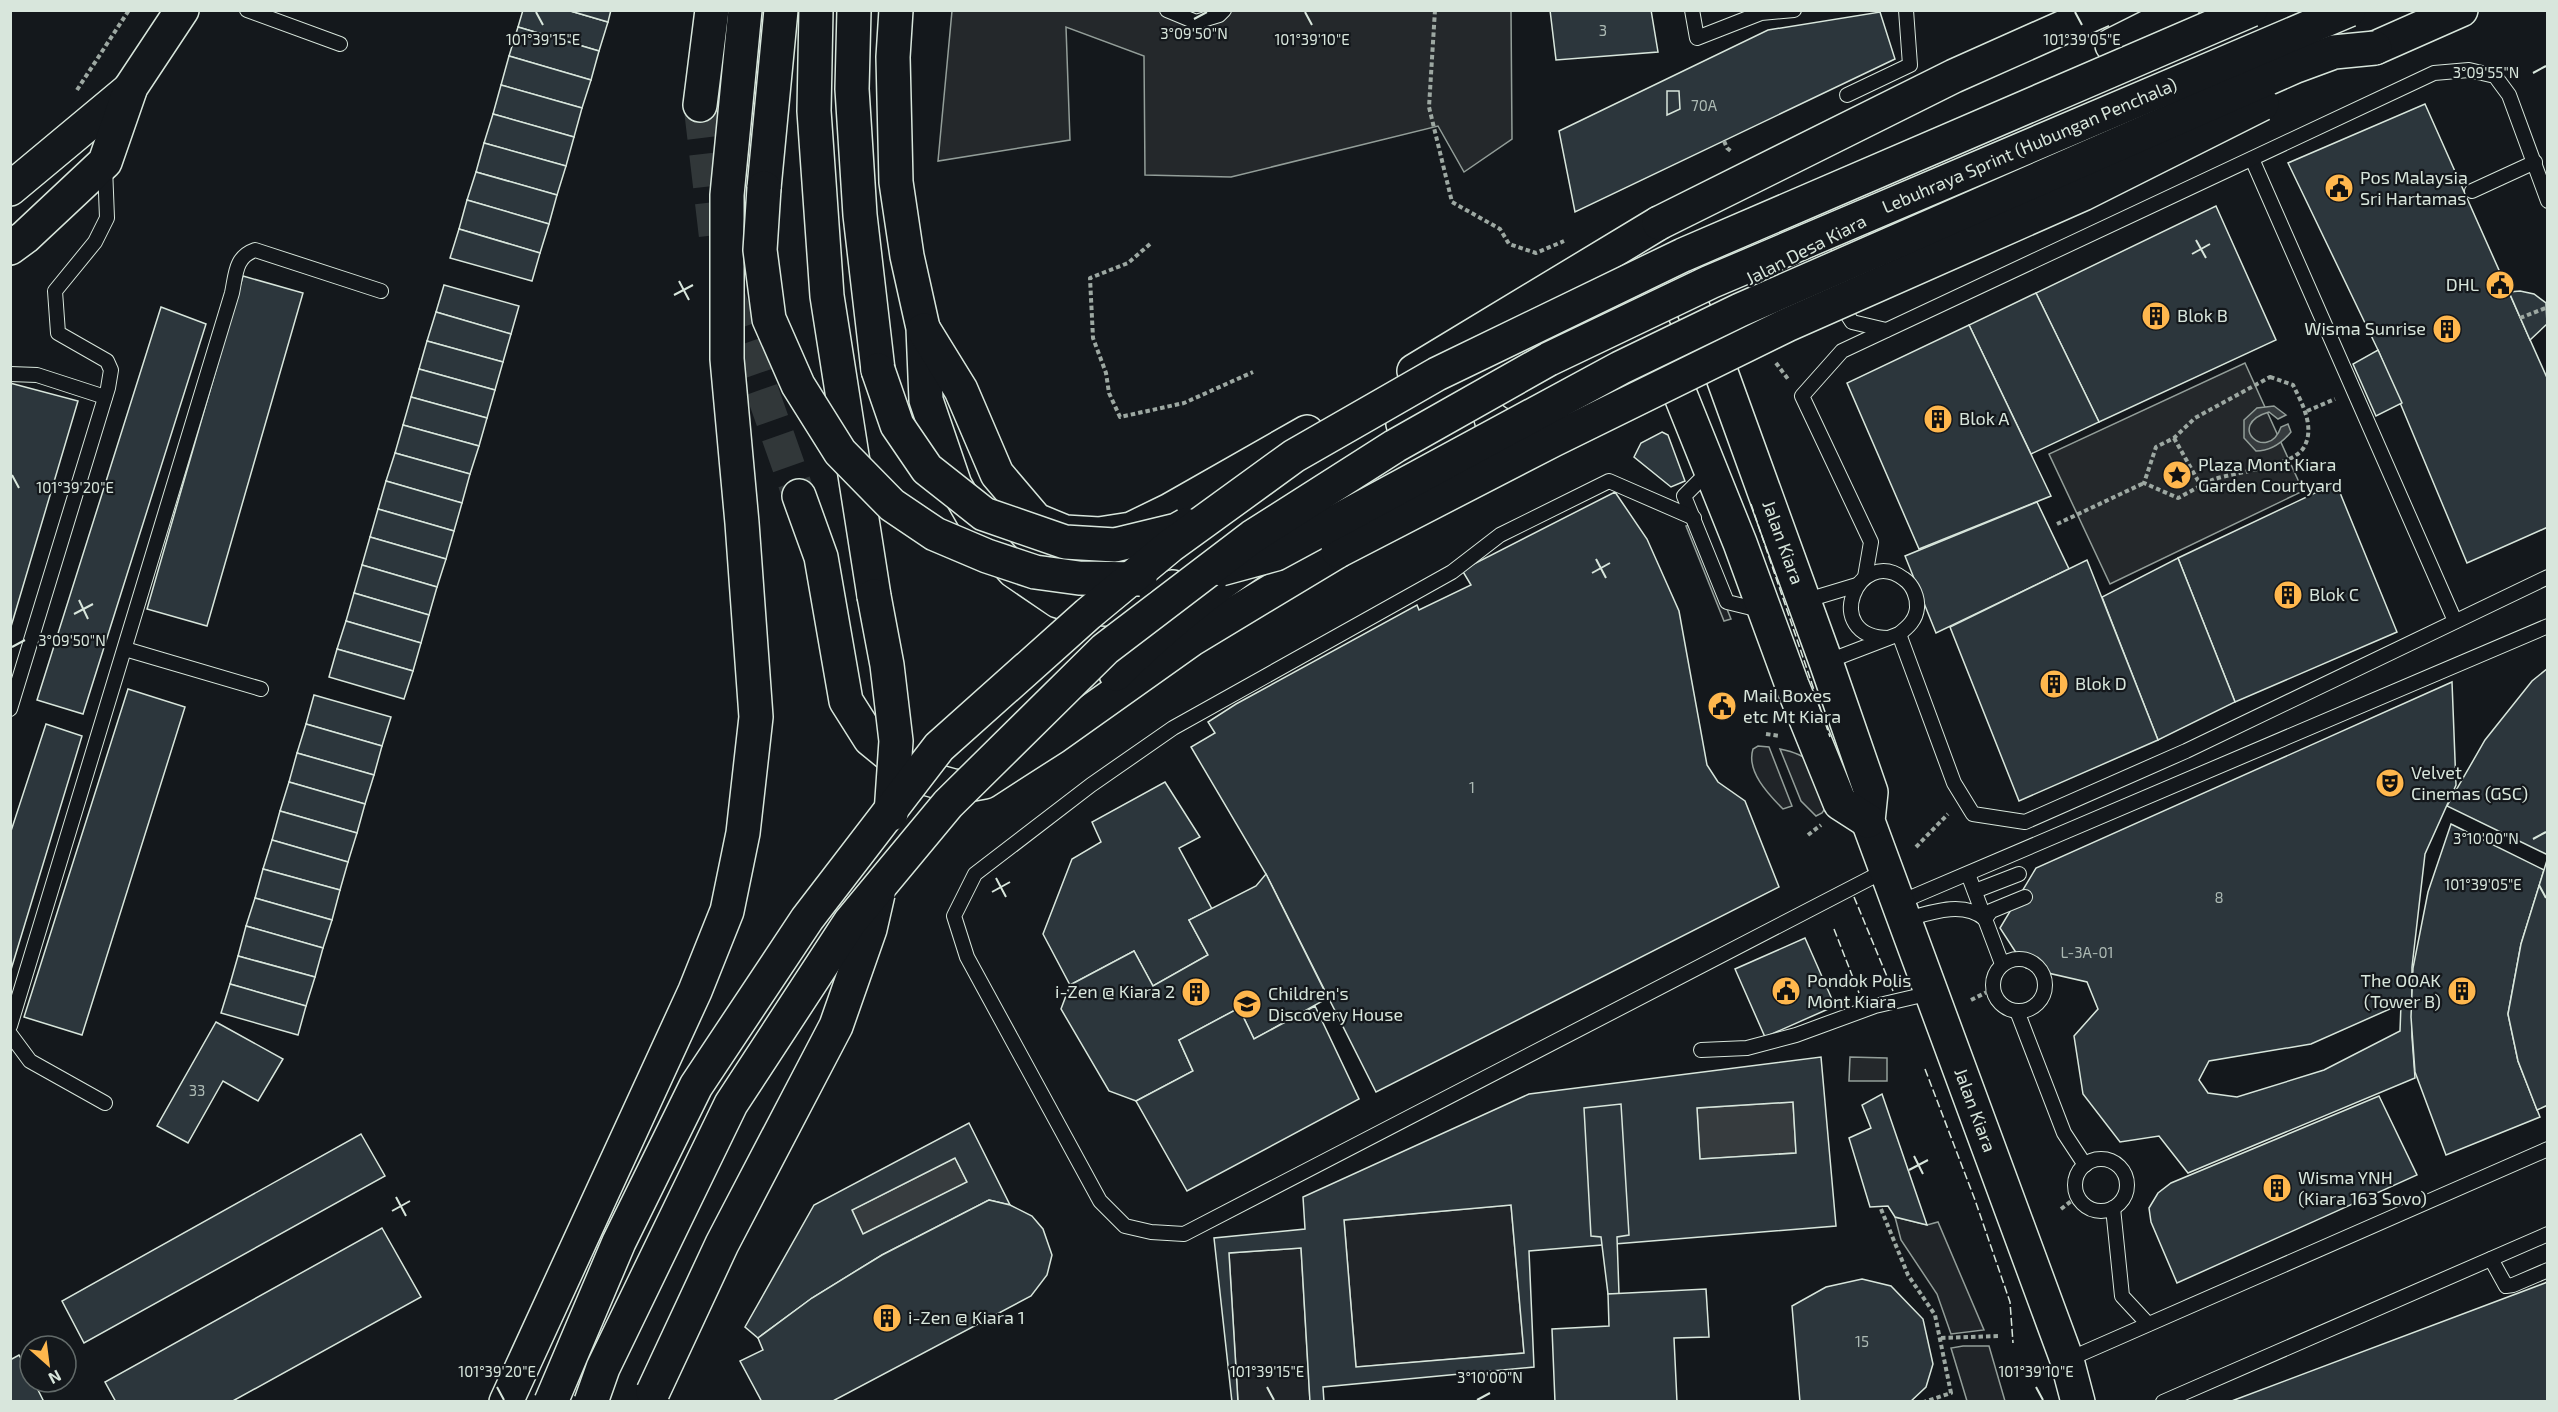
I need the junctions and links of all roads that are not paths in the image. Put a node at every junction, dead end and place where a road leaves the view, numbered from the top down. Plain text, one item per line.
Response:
1 (182, 10) edge
2 (247, 10) edge
3 (712, 10) edge
4 (745, 10) edge
5 (781, 10) edge
6 (816, 10) edge
7 (854, 10) edge
8 (896, 10) edge
9 (1167, 10) edge
10 (1224, 10) edge
11 (1692, 10) edge
12 (1794, 10) edge
13 (1906, 10) edge
14 (2102, 10) edge
15 (2182, 10) edge
16 (2219, 10) edge
17 (2251, 10) edge
18 (2320, 10) edge
19 (2349, 10) edge
20 (2462, 10) edge
21 (340, 44) dead end
22 (2375, 48) junction
23 (131, 87) junction
24 (1847, 95) dead end
25 (700, 105) tunnel mouth
26 (2252, 159) junction
27 (2535, 162) junction
28 (105, 173) junction
29 (10, 189) edge
30 (2472, 190) dead end
31 (2547, 201) edge
32 (1893, 206) junction
33 (10, 248) edge
34 (1675, 267) junction
35 (1637, 287) junction
36 (381, 291) dead end
37 (1701, 295) junction
38 (923, 328) junction
39 (1653, 328) junction
40 (1886, 330) junction
41 (10, 374) edge
42 (107, 392) junction
43 (1711, 469) junction
44 (799, 496) tunnel mouth
45 (1694, 518) junction
46 (2547, 577) edge
47 (1861, 581) junction
48 (1804, 602) junction
49 (1766, 611) junction
50 (2455, 621) junction
51 (2547, 626) edge
52 (1894, 636) junction
53 (125, 649) junction
54 (1826, 662) junction
55 (261, 689) dead end
56 (10, 709) edge
57 (1054, 737) junction
58 (1868, 821) junction
59 (1886, 870) junction
60 (1968, 874) junction
61 (2019, 874) dead end
62 (1975, 891) junction
63 (2025, 897) dead end
64 (1901, 911) junction
65 (1985, 920) junction
66 (2002, 964) junction
67 (1931, 993) junction
68 (2017, 1011) junction
69 (10, 1026) edge
70 (10, 1034) edge
71 (1701, 1050) dead end
72 (105, 1103) dead end
73 (2547, 1149) edge
74 (2085, 1165) junction
75 (2113, 1208) junction
76 (2547, 1234) edge
77 (2491, 1259) junction
78 (2547, 1270) edge
79 (2148, 1324) junction
80 (2067, 1360) junction
81 (650, 1397) edge
82 (506, 1401) edge
83 (551, 1401) edge
84 (591, 1401) edge
85 (2078, 1401) edge
86 (2163, 1401) edge

1 - 23 main road
2 - 21 lane
3 - 25 main road
4 - 82 main road
5 - 22 main road, bridge
6 - 81 main road, bridge
7 - 15 main road, bridge
8 - 38 main road
9 - 10 lane
11 - 12 lane
13 - 24 lane
14 - 38 main road, bridge
16 - 34 main road
17 - 83 main road, bridge
18 - 32 main road, Jalan Desa Kiara
19 - 37 main road, Lebuhraya Sprint (Hubungan Penchala), bridge
20 - 22 main road
22 - 57 main road, bridge
23 - 28 main road
23 - 29 main road
26 - 27 lane
26 - 40 lane
26 - 50 lane
27 - 30 lane
27 - 31 lane
28 - 33 main road
28 - 42 lane
32 - 37 main road, Jalan Desa Kiara
32 - 40 lane
34 - 35 main road
34 - 37 main road, Jalan Kiara
35 - 38 main road
35 - 39 main road
36 - 53 lane
37 - 39 main road, Jalan Desa Kiara
37 - 48 main road, Jalan Kiara
37 - 84 main road, bridge
39 - 43 main road
39 - 57 main road, Jalan Desa Kiara
40 - 47 lane
41 - 42 lane
42 - 56 lane
43 - 45 lane
43 - 49 main road
44 - 57 main road
45 - 49 lane
45 - 59 lane
46 - 50 lane
47 - 48 lane
47 - 52 lane
47 - 52 lane
48 - 54 main road, Jalan Kiara
49 - 58 main road
50 - 52 lane
51 - 60 lane
52 - 54 lane
53 - 55 lane
53 - 69 lane
54 - 58 main road, Jalan Kiara
58 - 59 main road, Jalan Kiara
59 - 64 main road, Jalan Kiara
60 - 62 lane
60 - 64 lane
61 - 62 lane
62 - 65 lane
63 - 65 lane
64 - 65 lane
64 - 67 main road, Jalan Kiara
65 - 66 lane
66 - 68 lane
66 - 68 lane
67 - 71 lane
67 - 80 main road, Jalan Kiara
68 - 74 lane
70 - 72 lane
73 - 79 lane
74 - 75 lane
74 - 75 lane
75 - 79 lane
76 - 77 lane
77 - 78 lane
77 - 86 lane
79 - 80 lane
80 - 85 main road, Jalan Kiara

